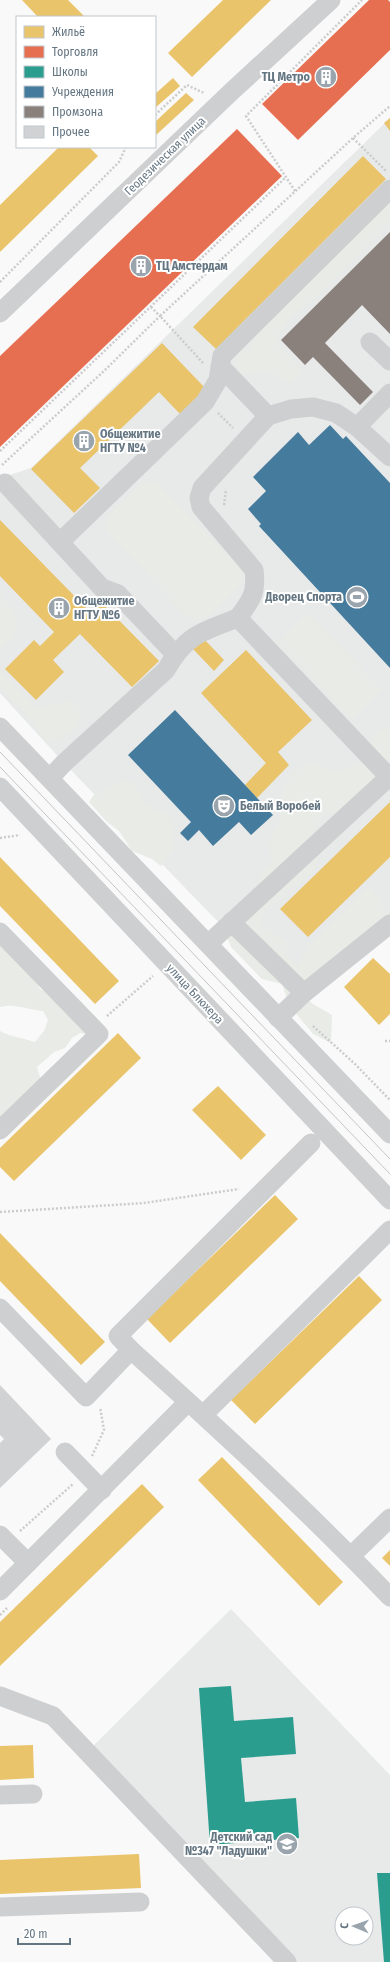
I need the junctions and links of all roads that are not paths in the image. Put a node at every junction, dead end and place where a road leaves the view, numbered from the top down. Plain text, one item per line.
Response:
1 (331, 0) edge
2 (390, 189) edge
3 (0, 313) edge
4 (370, 342) dead end
5 (390, 360) edge
6 (219, 373) junction
7 (390, 393) edge
8 (268, 416) junction
9 (357, 427) junction
10 (390, 457) edge
11 (2, 475) edge
12 (60, 542) junction
13 (238, 618) junction
14 (175, 654) junction
15 (0, 727) edge
16 (389, 777) edge
17 (50, 778) junction
18 (0, 787) edge
19 (231, 922) junction
20 (390, 924) edge
21 (0, 932) edge
22 (208, 944) junction
23 (304, 993) junction
24 (278, 1018) junction
25 (0, 1130) edge
26 (390, 1134) edge
27 (311, 1143) dead end
28 (390, 1200) edge
29 (390, 1230) edge
30 (0, 1308) edge
31 (131, 1350) junction
32 (188, 1402) junction
33 (203, 1415) junction
34 (65, 1452) dead end
35 (102, 1490) junction
36 (390, 1518) edge
37 (0, 1535) edge
38 (351, 1556) junction
39 (28, 1563) junction
40 (0, 1591) edge
41 (390, 1597) edge
42 (0, 1696) edge
43 (33, 1794) dead end
44 (0, 1795) edge
45 (140, 1902) dead end
46 (0, 1907) edge
47 (287, 1962) edge

1 - 3 street, Геодезическая улица
2 - 6 street
4 - 5 street
6 - 8 street
6 - 12 street
7 - 9 street
8 - 9 street
8 - 13 street
9 - 10 street
11 - 12 street
12 - 14 street
13 - 14 street
13 - 16 street
14 - 17 street
15 - 17 street
16 - 19 street
17 - 22 street
18 - 28 street, улица Блюхера
19 - 22 street
19 - 23 street
20 - 23 street
21 - 25 street
22 - 24 street
23 - 24 street
24 - 26 street
27 - 31 street
29 - 33 street
30 - 31 street
31 - 32 street
32 - 33 street
32 - 35 street
33 - 38 street
34 - 35 street
35 - 39 street
36 - 38 street
37 - 39 street
38 - 41 street
39 - 40 street
42 - 47 street
43 - 44 street
45 - 46 street

